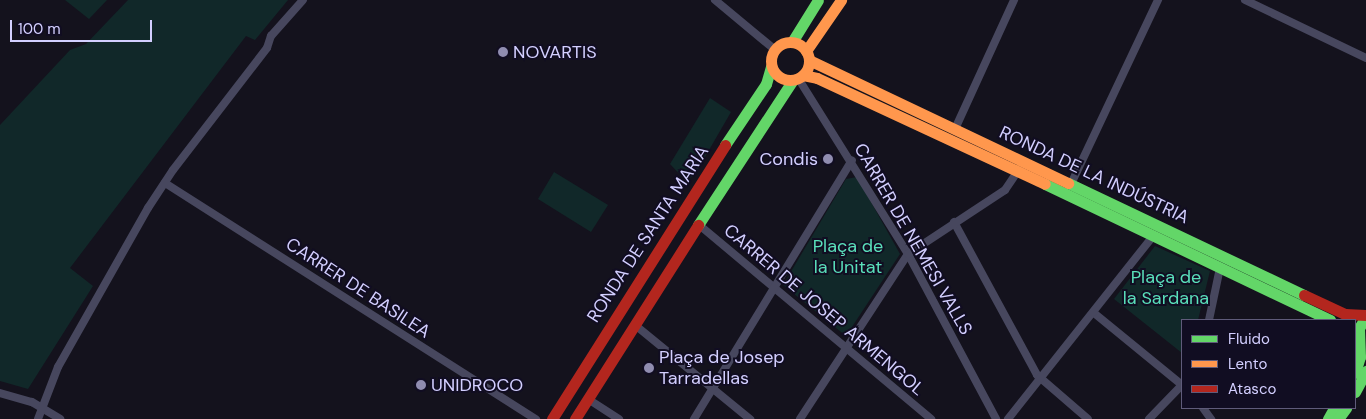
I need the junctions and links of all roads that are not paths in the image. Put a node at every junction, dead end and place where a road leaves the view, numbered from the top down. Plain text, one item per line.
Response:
1 (303, 0) edge
2 (715, 0) edge
3 (818, 0) edge
4 (840, 0) edge
5 (1014, 0) edge
6 (1158, 0) edge
7 (1245, 0) edge
8 (792, 42) junction
9 (774, 49) junction
10 (808, 56) junction
11 (1366, 58) edge
12 (772, 67) junction
13 (798, 78) junction
14 (955, 128) junction
15 (852, 160) junction
16 (1018, 171) junction
17 (164, 183) junction
18 (1071, 184) junction
19 (954, 222) junction
20 (698, 224) junction
21 (1153, 236) junction
22 (908, 254) junction
23 (1220, 268) junction
24 (774, 287) junction
25 (1094, 312) junction
26 (1366, 316) edge
27 (1210, 319) edge
28 (1328, 319) edge
29 (635, 325) junction
30 (1360, 340) edge
31 (847, 348) junction
32 (1356, 366) edge
33 (1366, 371) edge
34 (1041, 379) junction
35 (1181, 384) edge
36 (1181, 386) edge
37 (712, 389) junction
38 (1356, 390) edge
39 (0, 393) edge
40 (588, 399) junction
41 (43, 408) junction
42 (38, 419) edge
43 (60, 419) edge
44 (536, 419) edge
45 (552, 419) edge
46 (576, 419) edge
47 (619, 419) edge
48 (694, 419) edge
49 (750, 419) edge
50 (800, 419) edge
51 (931, 419) edge
52 (996, 419) edge
53 (1008, 419) edge
54 (1088, 419) edge
55 (1149, 419) edge

1 - 17 street
2 - 9 street
3 - 8 street
4 - 10 street
5 - 14 street
6 - 18 street
7 - 11 street
8 - 9 street
8 - 10 street
9 - 12 street
10 - 13 street
10 - 14 street, RONDA DE LA INDÚSTRIA
12 - 13 street
12 - 45 street, RONDA DE SANTA MARIA
13 - 15 street, CARRER DE NEMESI VALLS
13 - 16 street, RONDA DE LA INDÚSTRIA
13 - 20 street, RONDA DE SANTA MARIA
14 - 18 street, RONDA DE LA INDÚSTRIA
15 - 22 street, CARRER DE NEMESI VALLS
15 - 24 street
16 - 19 street
16 - 21 street, RONDA DE LA INDÚSTRIA
17 - 41 street
17 - 44 street, CARRER DE BASILEA
18 - 26 street, RONDA DE LA INDÚSTRIA
19 - 22 street
19 - 34 street
20 - 24 street, CARRER DE JOSEP ARMENGOL
20 - 29 street, RONDA DE SANTA MARIA
21 - 23 street, RONDA DE LA INDÚSTRIA
21 - 25 street
22 - 31 street
22 - 52 street, CARRER DE NEMESI VALLS
23 - 27 street
23 - 28 street, RONDA DE LA INDÚSTRIA
24 - 31 street, CARRER DE JOSEP ARMENGOL
24 - 37 street
25 - 34 street
25 - 35 street
26 - 30 street
29 - 37 street
29 - 40 street, RONDA DE SANTA MARIA
30 - 32 street
31 - 50 street
31 - 51 street, CARRER DE JOSEP ARMENGOL
33 - 38 street
34 - 53 street
34 - 54 street
36 - 55 street
37 - 48 street
37 - 49 street
39 - 41 street
40 - 46 street, RONDA DE SANTA MARIA
40 - 47 street
41 - 42 street
41 - 43 street

